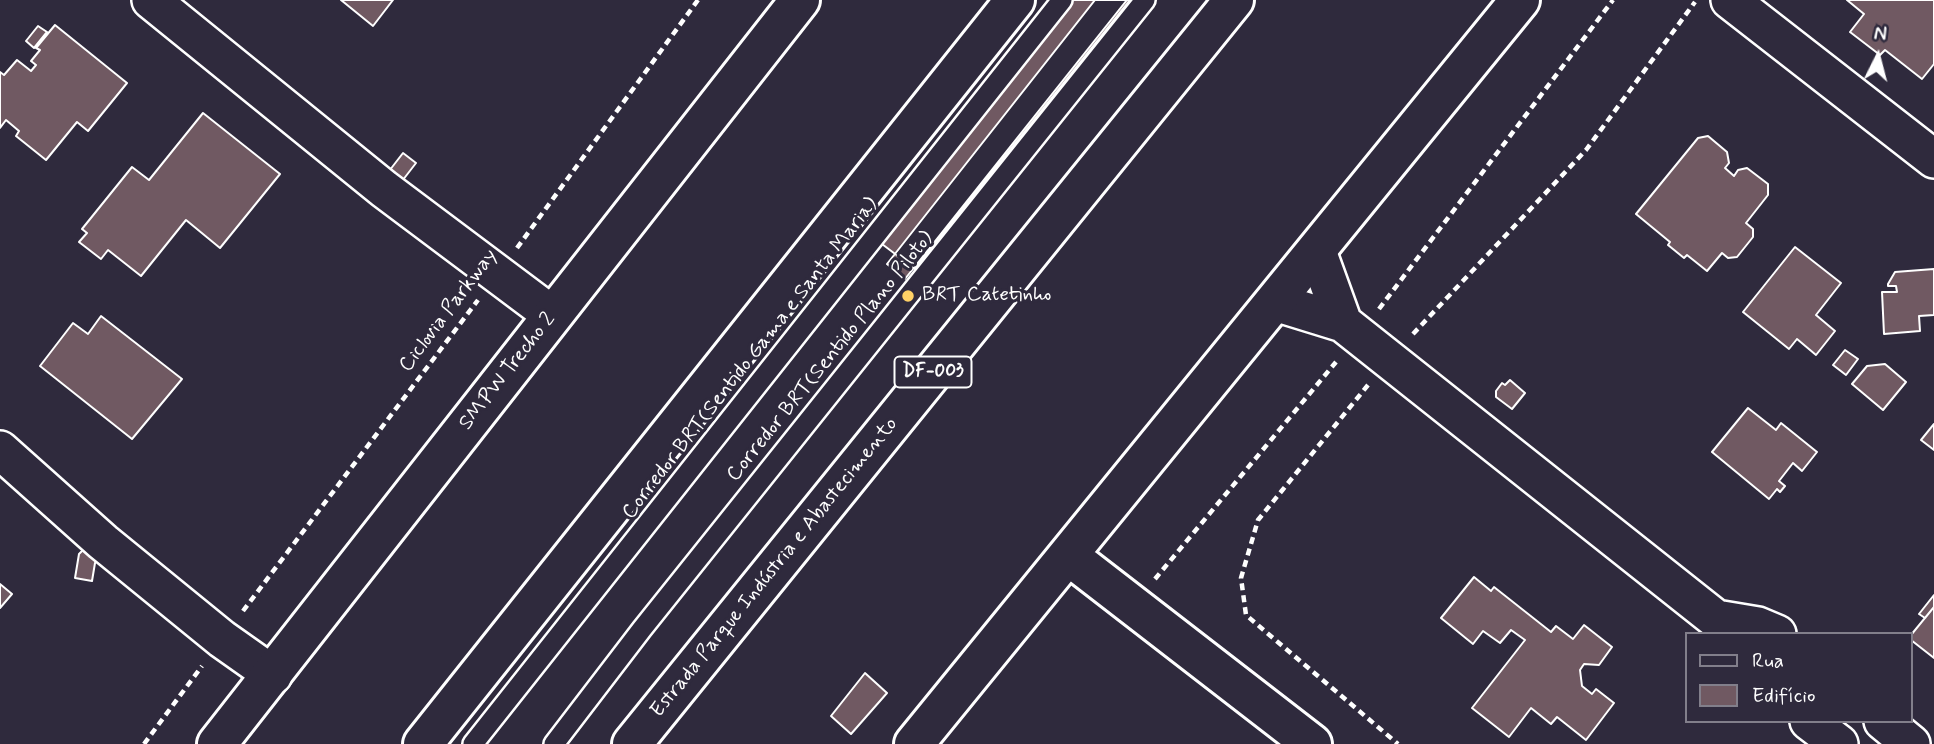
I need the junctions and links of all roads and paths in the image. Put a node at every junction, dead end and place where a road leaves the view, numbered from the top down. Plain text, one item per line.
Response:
1 (151, 0) edge
2 (698, 0) edge
3 (775, 0) edge
4 (800, 0) edge
5 (1015, 0) edge
6 (1062, 0) edge
7 (1145, 0) edge
8 (1234, 0) edge
9 (1520, 0) edge
10 (1730, 0) edge
11 (769, 38) junction
12 (1934, 159) edge
13 (1317, 251) junction
14 (498, 274) junction
15 (1275, 302) junction
16 (552, 315) junction
17 (1343, 323) junction
18 (1, 453) edge
19 (1069, 556) junction
20 (1719, 626) edge
21 (1772, 632) edge
22 (222, 639) junction
23 (273, 675) junction
24 (1812, 723) edge
25 (1879, 723) edge
26 (1884, 723) edge
27 (144, 744) edge
28 (217, 744) edge
29 (423, 744) edge
30 (473, 744) edge
31 (555, 744) edge
32 (632, 744) edge
33 (914, 744) edge
34 (1312, 744) edge
35 (1839, 744) edge
36 (1863, 744) edge
37 (1912, 744) edge

1 - 14 street
2 - 14 path, Ciclovia Parkway
3 - 11 street
4 - 11 main road, SMPW Trecho 2
5 - 29 main road
6 - 30 lane, Corredor BRT(Sentido Gama e Santa Maria)
7 - 31 lane, Corredor BRT(Sentido Plano Piloto)
8 - 32 main road, Estrada Parque Indústria e Abastecimento / DF-003
9 - 13 main road
10 - 12 street
11 - 16 main road, SMPW Trecho 2
13 - 15 main road
13 - 17 street
14 - 16 street
14 - 22 path, Ciclovia Parkway
15 - 17 street
15 - 19 main road
16 - 23 main road, SMPW Trecho 2
17 - 20 street
18 - 22 street
19 - 33 main road
19 - 34 main road
20 - 21 street
22 - 23 street
22 - 27 path, Ciclovia Parkway
23 - 28 main road, SMPW Trecho 2
24 - 35 street
25 - 36 street
26 - 37 street

